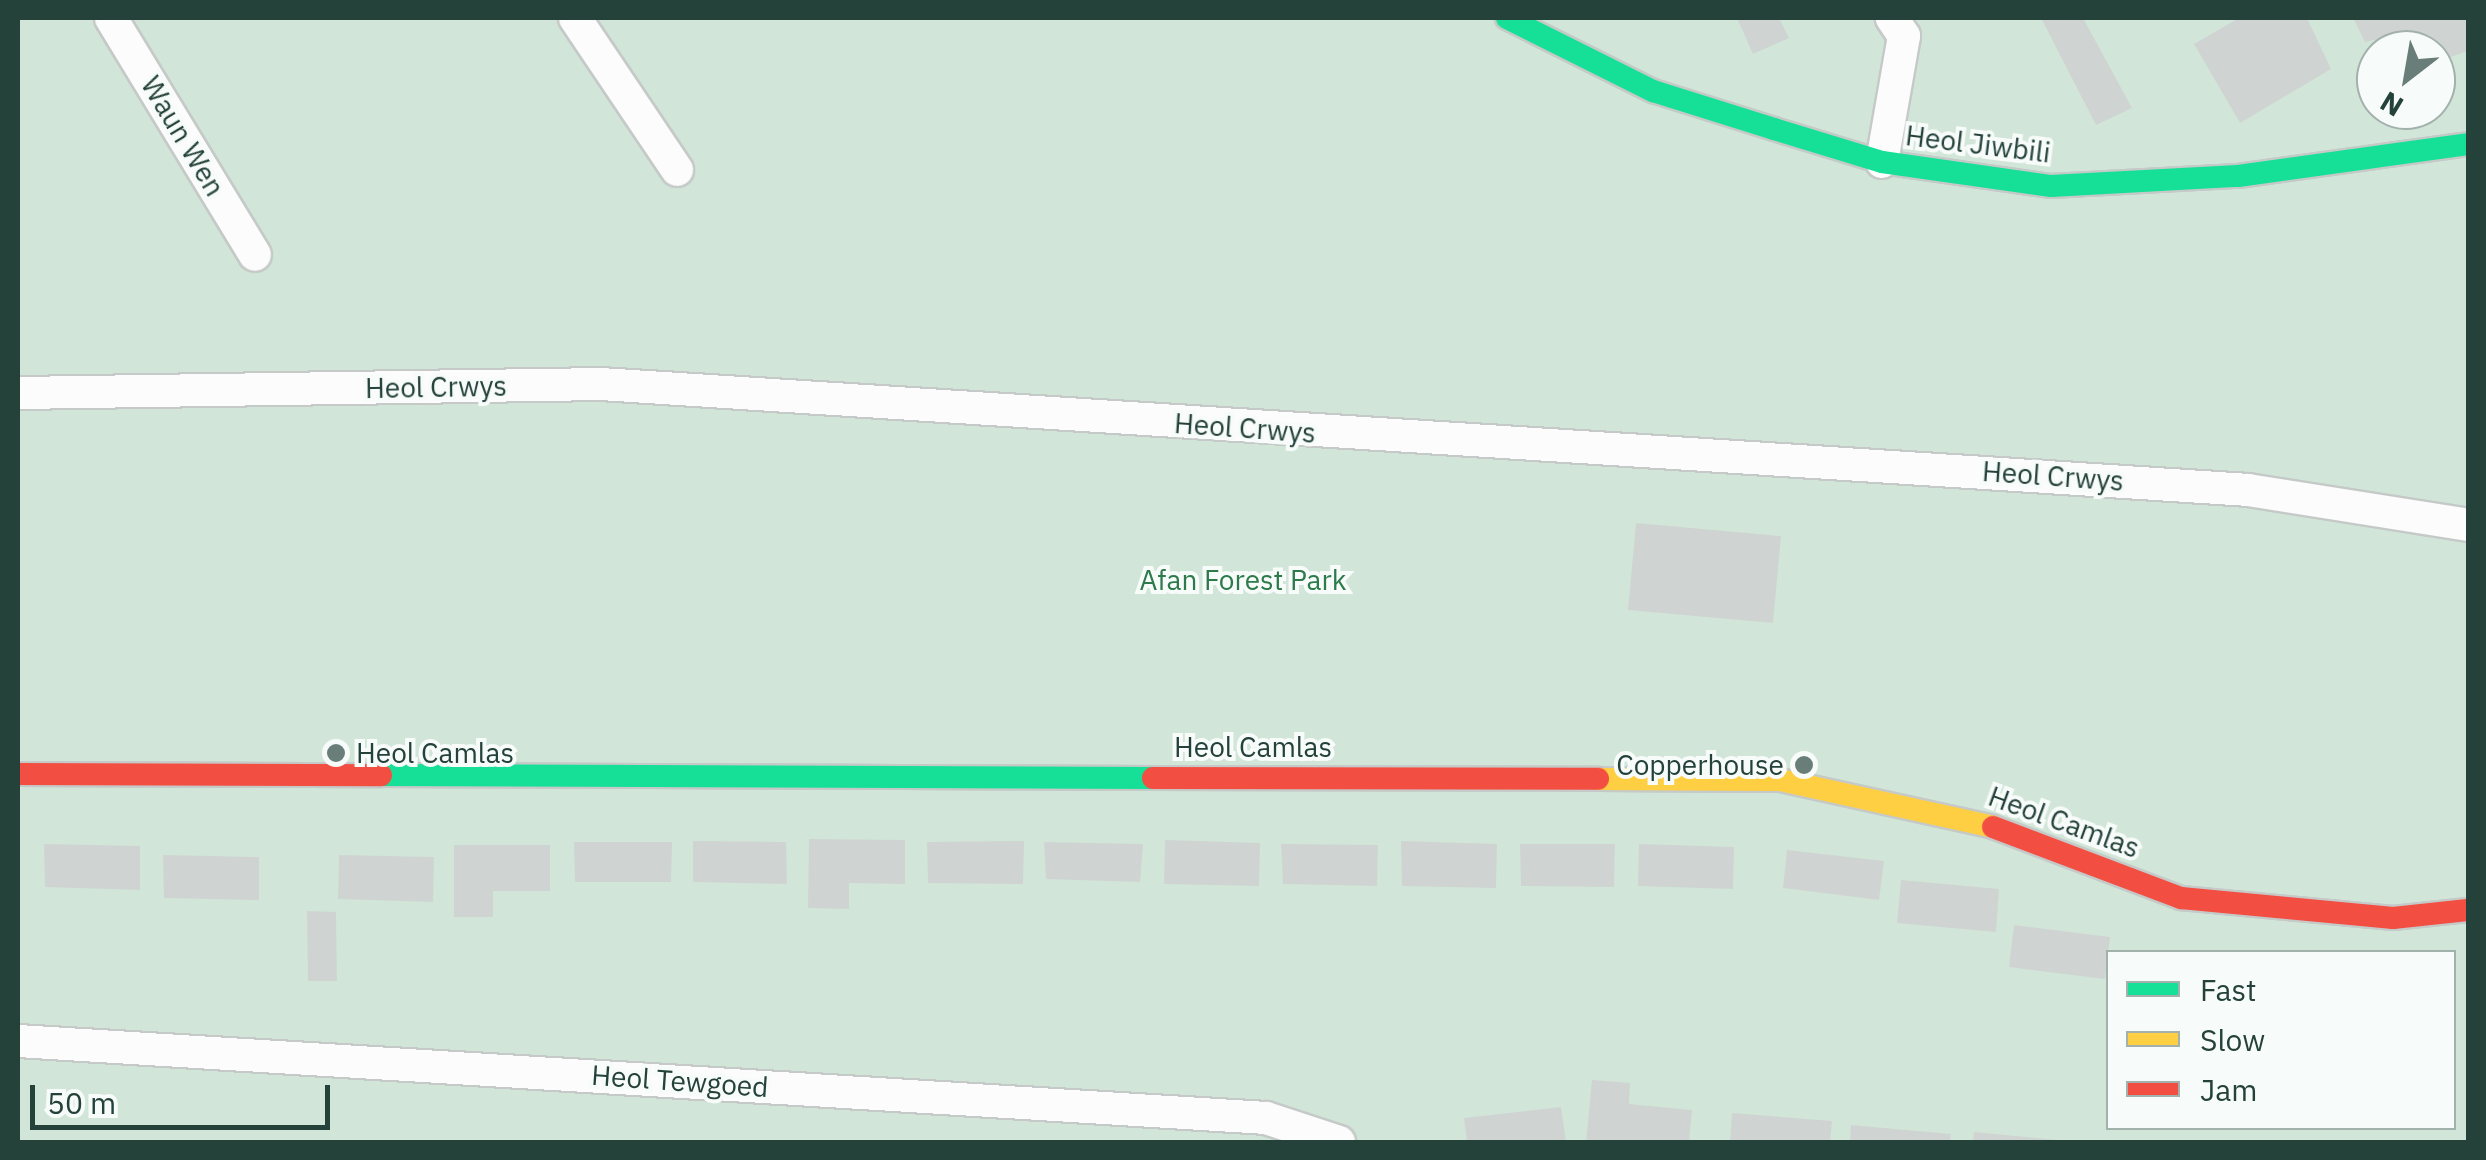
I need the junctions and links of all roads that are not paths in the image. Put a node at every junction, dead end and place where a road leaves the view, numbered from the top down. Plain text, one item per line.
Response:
1 (111, 18) edge
2 (575, 18) edge
3 (1507, 18) edge
4 (1892, 18) edge
5 (2468, 144) edge
6 (1882, 162) junction
7 (676, 170) dead end
8 (255, 255) dead end
9 (18, 394) edge
10 (2468, 525) edge
11 (18, 774) edge
12 (2468, 910) edge
13 (18, 1041) edge
14 (1339, 1142) edge

1 - 8 street, Waun Wen
2 - 7 street
3 - 6 street, Heol Jiwbili
4 - 6 street
5 - 6 street, Heol Jiwbili
9 - 10 street, Heol Crwys
11 - 12 street, Heol Camlas
13 - 14 street, Heol Tewgoed

